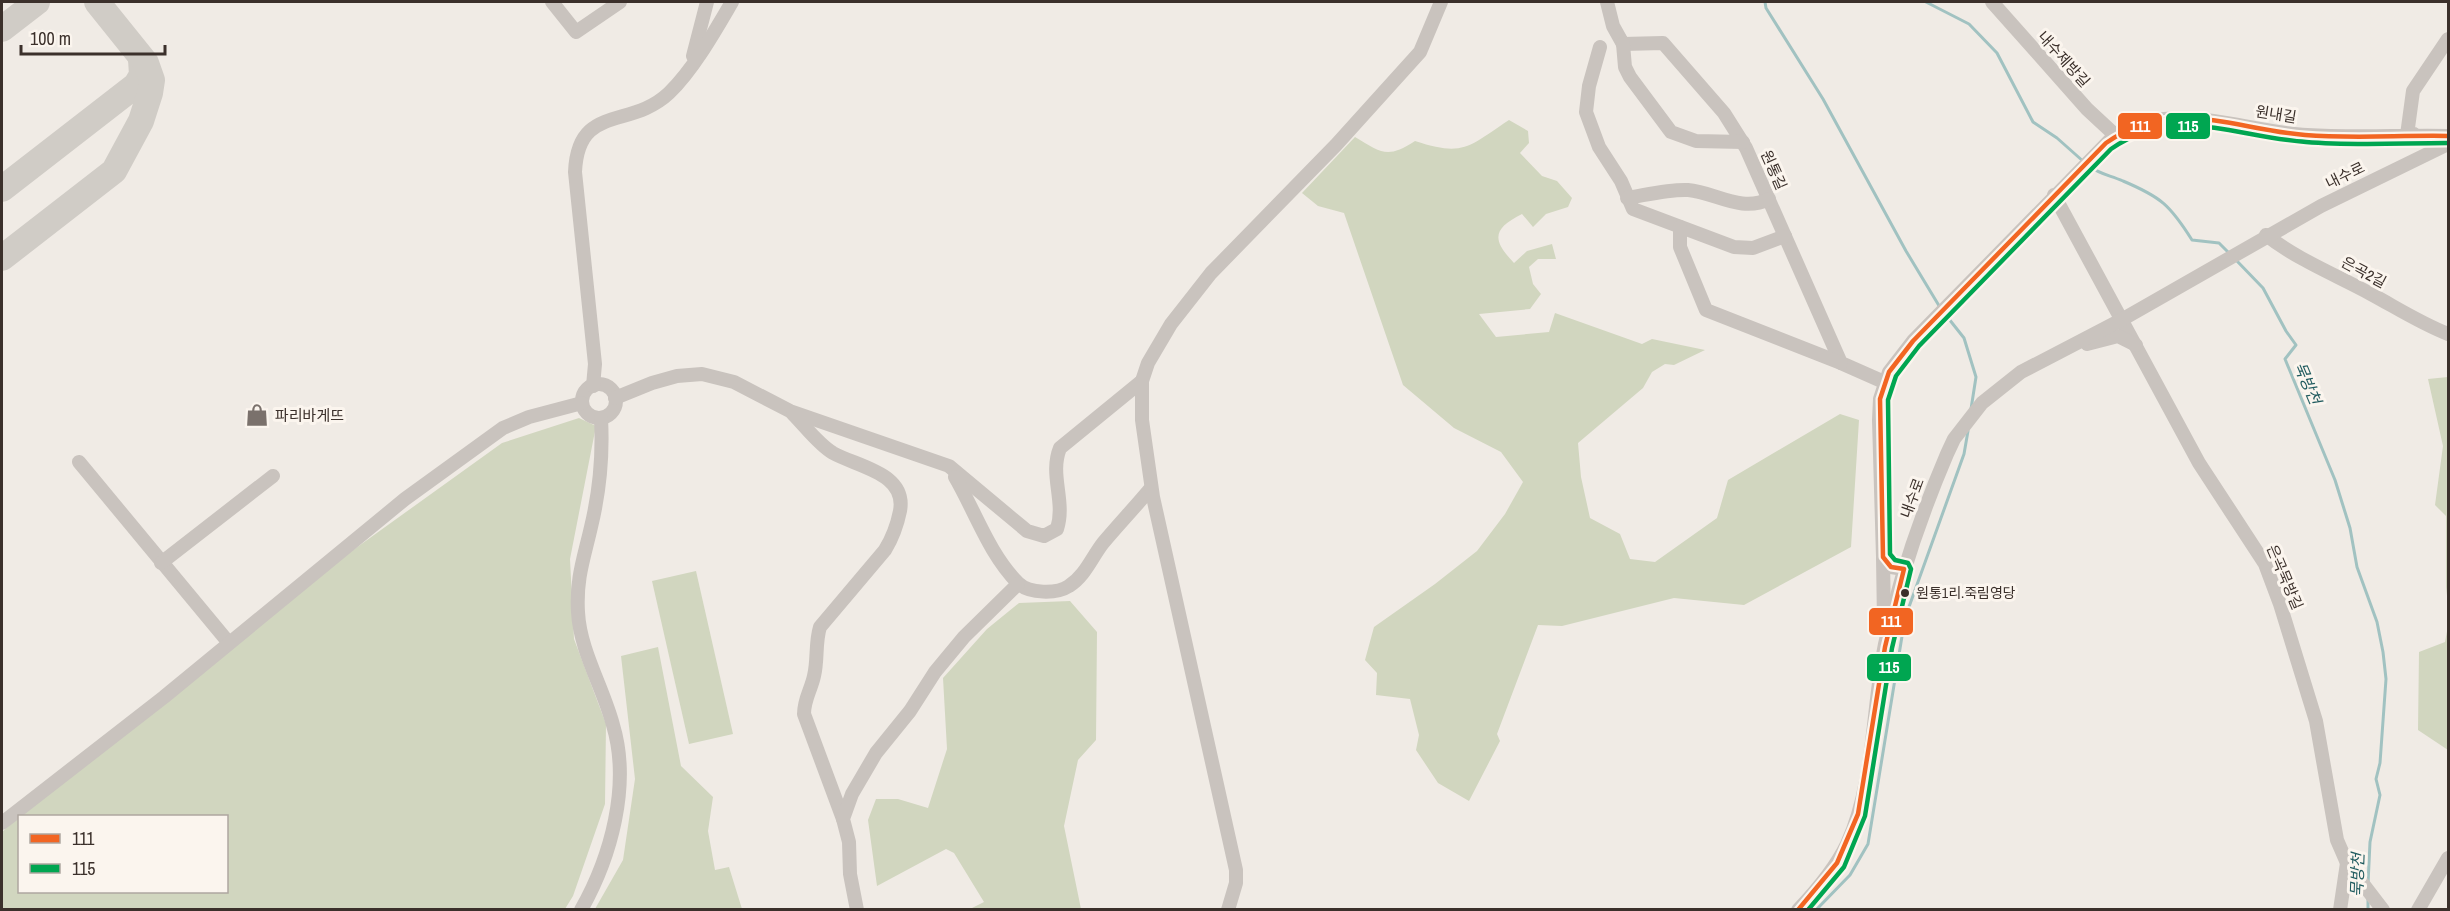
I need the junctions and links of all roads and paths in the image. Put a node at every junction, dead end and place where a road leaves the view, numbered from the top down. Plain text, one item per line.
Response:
1 (552, 2) edge
2 (620, 2) edge
3 (706, 2) edge
4 (732, 2) edge
5 (1441, 2) edge
6 (1607, 2) edge
7 (1992, 2) edge
8 (2448, 39) edge
9 (1623, 44) junction
10 (1600, 46) dead end
11 (692, 64) junction
12 (2448, 129) edge
13 (2407, 135) junction
14 (2448, 136) edge
15 (2111, 139) junction
16 (1743, 142) junction
17 (2448, 144) edge
18 (2056, 193) junction
19 (1627, 198) junction
20 (1769, 199) junction
21 (1680, 227) junction
22 (1785, 236) junction
23 (2263, 238) junction
24 (2123, 319) junction
25 (2448, 334) edge
26 (2136, 345) junction
27 (2059, 352) junction
28 (1841, 363) junction
29 (1142, 381) junction
30 (1884, 382) junction
31 (593, 386) junction
32 (615, 398) junction
33 (582, 403) junction
34 (790, 411) junction
35 (601, 418) junction
36 (80, 462) dead end
37 (949, 466) junction
38 (273, 476) dead end
39 (1151, 488) junction
40 (1883, 556) junction
41 (161, 563) junction
42 (1904, 569) junction
43 (1018, 584) junction
44 (229, 643) junction
45 (1885, 647) junction
46 (843, 819) junction
47 (2, 823) edge
48 (2448, 858) edge
49 (2351, 867) junction
50 (581, 909) edge
51 (857, 909) edge
52 (1228, 909) edge
53 (1798, 909) edge
54 (2340, 909) edge
55 (2383, 909) edge
56 (2418, 909) edge

1 - 2 street
3 - 11 street
4 - 11 street
5 - 29 street
6 - 9 street
7 - 15 street, 내수제방길
8 - 13 street
9 - 16 street, 원통길
9 - 16 street
10 - 19 street
11 - 31 street
12 - 13 street
13 - 14 street, 원내길
13 - 15 street, 원내길
15 - 18 street
16 - 20 street, 원통길
17 - 23 street, 내수로
18 - 24 street, 은곡묵방길
18 - 30 street
19 - 20 street
19 - 21 street
20 - 22 street, 원통길
21 - 22 street
21 - 28 street
22 - 28 street, 원통길
23 - 24 street, 내수로
23 - 25 street, 은곡2길
24 - 26 street, 은곡묵방길
24 - 27 street, 내수로
26 - 27 street
26 - 49 street, 은곡묵방길
27 - 42 street, 내수로
28 - 30 street
29 - 37 street
29 - 39 street
30 - 40 street
31 - 32 street
31 - 33 street
32 - 34 street
32 - 35 street
33 - 35 street
33 - 44 street
34 - 37 street
34 - 46 street
35 - 50 street
36 - 41 street
37 - 43 street
38 - 41 street
39 - 43 street
39 - 52 street
40 - 42 street
40 - 45 street
41 - 44 street
42 - 45 street, 내수로
43 - 46 street
44 - 47 street
45 - 53 street, 내수로
46 - 51 street
48 - 56 street
49 - 54 street
49 - 55 street

